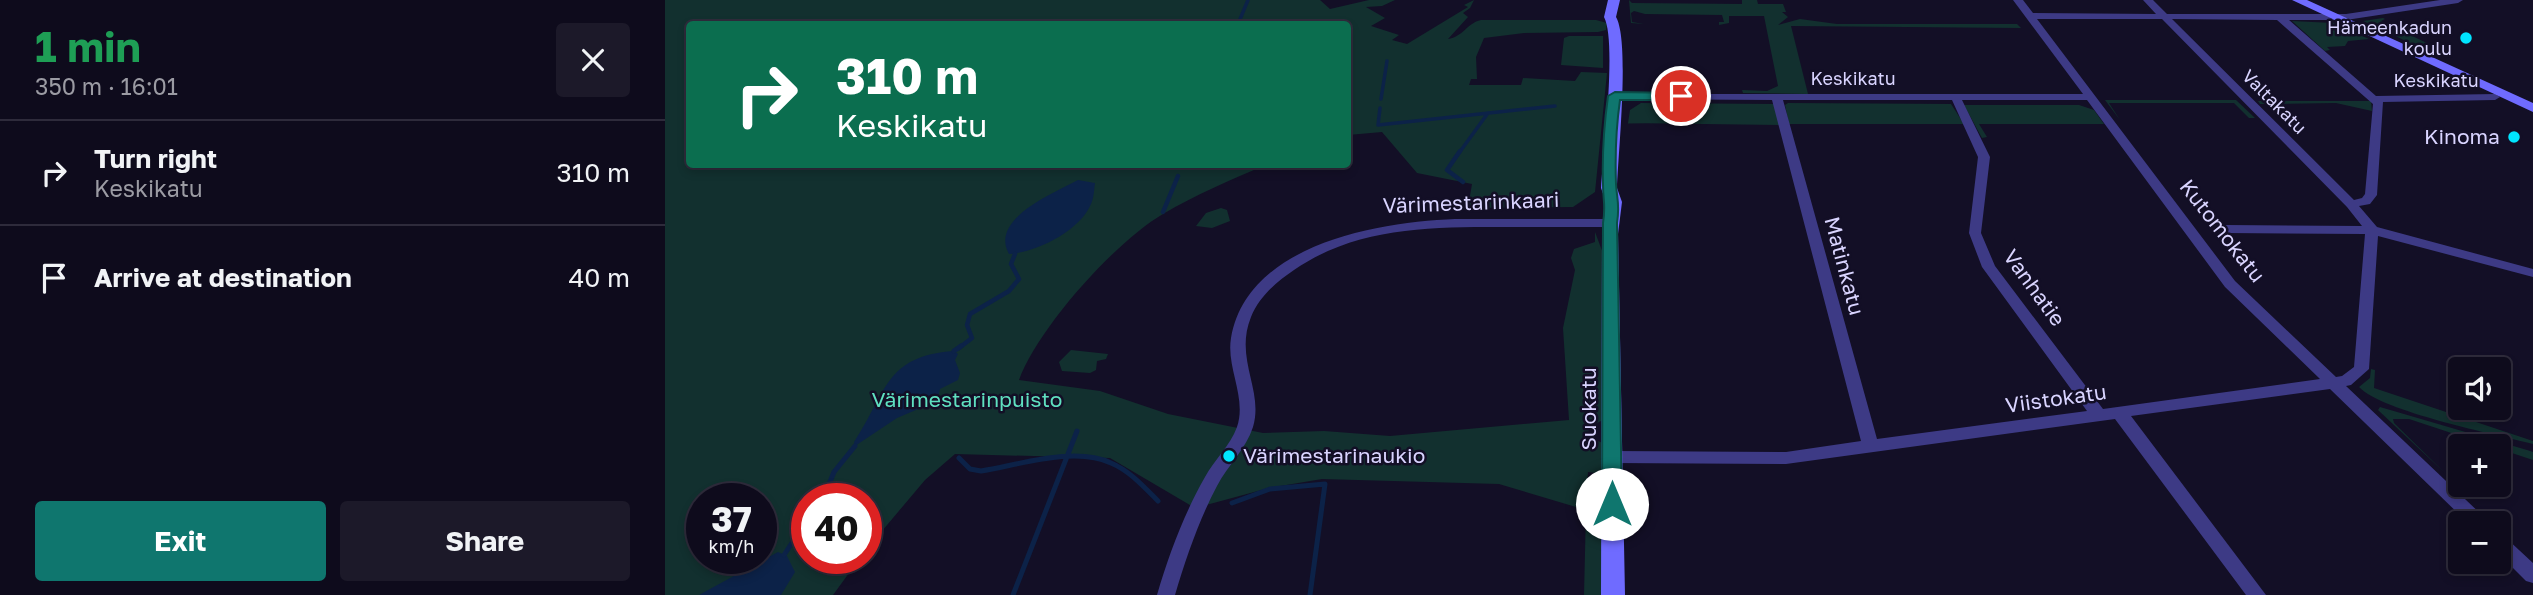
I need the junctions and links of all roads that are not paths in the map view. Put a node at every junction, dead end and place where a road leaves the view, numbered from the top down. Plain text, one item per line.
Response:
1 (2018, 0) edge
2 (2148, 0) edge
3 (2298, 0) edge
4 (2458, 0) edge
5 (2422, 2) edge
6 (1614, 3) edge
7 (2031, 16) junction
8 (2165, 16) junction
9 (2280, 17) junction
10 (2335, 17) junction
11 (1615, 96) junction
12 (1777, 97) junction
13 (1956, 97) junction
14 (2091, 97) junction
15 (2495, 97) dead end
16 (2376, 99) junction
17 (2533, 108) edge
18 (2351, 204) junction
19 (1610, 223) junction
20 (2226, 229) dead end
21 (2372, 230) junction
22 (2533, 273) edge
23 (2333, 382) junction
24 (2119, 412) junction
25 (2098, 414) junction
26 (1871, 447) junction
27 (1612, 457) junction
28 (2467, 511) edge
29 (2511, 554) edge
30 (2533, 575) edge
31 (1166, 595) edge
32 (1613, 595) edge
33 (2257, 595) edge

1 - 7 street, Kutomokatu
2 - 8 street, Valtakatu
3 - 10 street
4 - 5 street
5 - 10 street
6 - 11 street, Suokatu
7 - 8 street
7 - 14 street, Kutomokatu
8 - 9 street
8 - 18 street, Valtakatu
9 - 10 street
9 - 16 street
10 - 17 street
11 - 12 street, Keskikatu
11 - 19 street, Suokatu
12 - 13 street, Keskikatu
12 - 26 street, Matinkatu
13 - 14 street, Keskikatu
13 - 25 street, Vanhatie
14 - 23 street, Kutomokatu
15 - 16 street, Keskikatu
16 - 18 street
18 - 21 street, Valtakatu
19 - 27 street, Suokatu
19 - 31 street, Värimestarinkaari
20 - 21 street
21 - 22 street
21 - 23 street, Viistokatu
23 - 24 street, Viistokatu
23 - 28 street, Kutomokatu
24 - 25 street, Viistokatu
24 - 33 street
25 - 26 street, Viistokatu
26 - 27 street, Viistokatu
27 - 32 street, Suokatu
29 - 30 street

